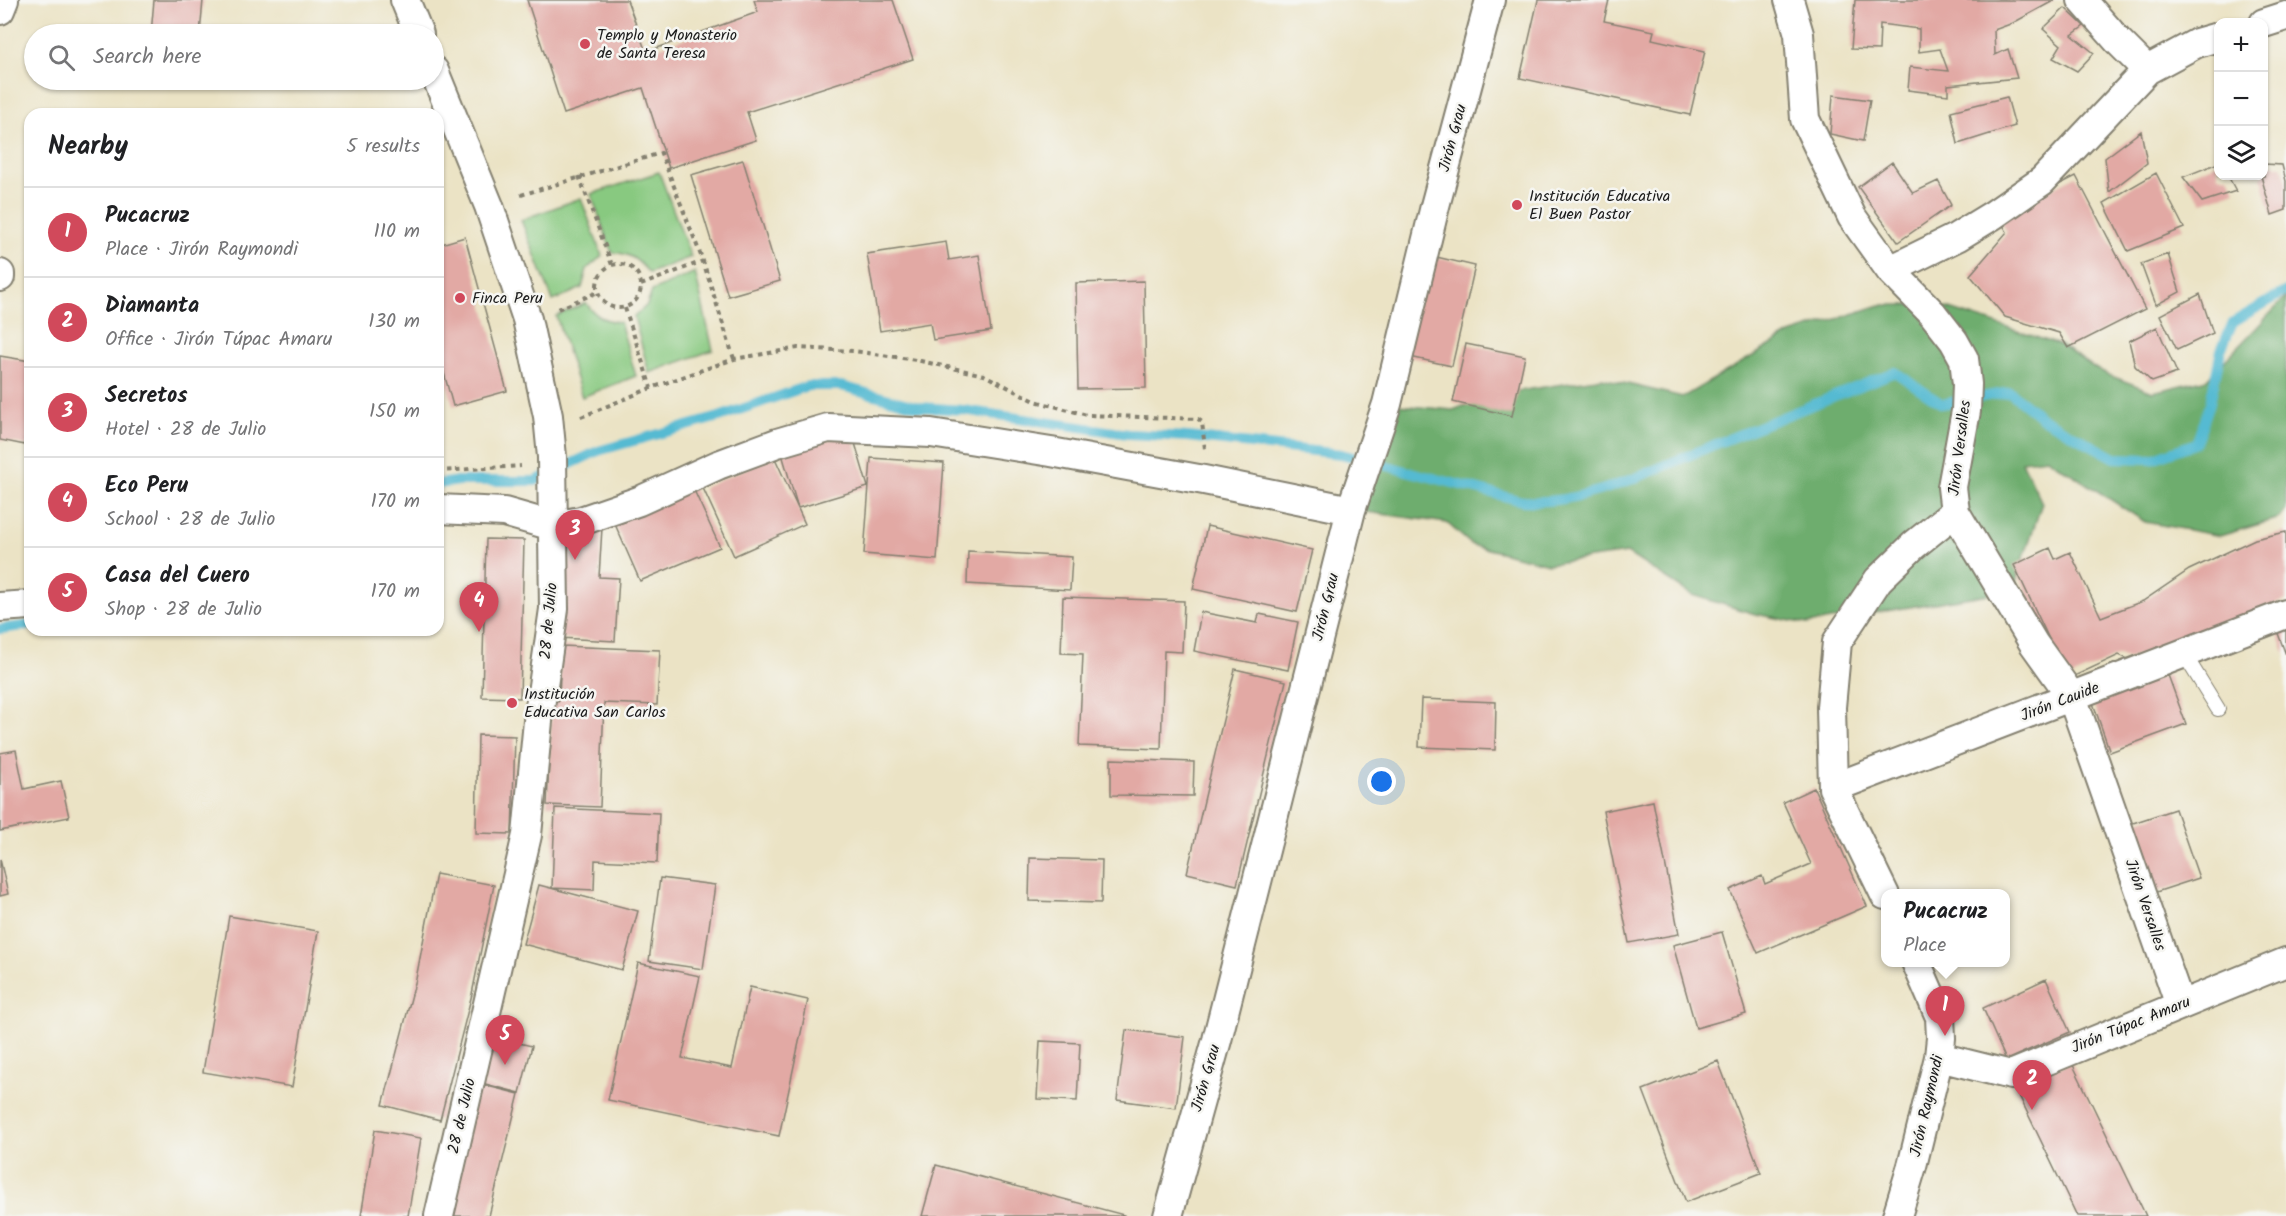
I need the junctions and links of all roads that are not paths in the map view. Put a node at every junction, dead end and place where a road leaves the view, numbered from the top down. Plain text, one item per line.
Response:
1 (4, 0) edge
2 (405, 0) edge
3 (1490, 0) edge
4 (1789, 0) edge
5 (2082, 0) edge
6 (0, 10) edge
7 (2286, 16) edge
8 (2268, 22) edge
9 (415, 24) edge
10 (2214, 38) edge
11 (2147, 70) junction
12 (442, 90) edge
13 (1890, 270) junction
14 (1953, 500) junction
15 (444, 509) edge
16 (1351, 510) junction
17 (553, 522) junction
18 (24, 605) edge
19 (0, 607) edge
20 (2286, 614) edge
21 (2184, 654) junction
22 (2072, 697) junction
23 (2217, 709) dead end
24 (1833, 788) junction
25 (1882, 889) edge
26 (2286, 962) edge
27 (1918, 967) edge
28 (2180, 1005) junction
29 (1940, 1057) junction
30 (439, 1216) edge
31 (1168, 1216) edge
32 (1897, 1216) edge

1 - 6 street
2 - 9 street
3 - 16 street, Jirón Grau
4 - 13 street, Jirón Versalles
5 - 11 street
7 - 8 street
10 - 11 street
11 - 13 street
12 - 17 street, 28 de Julio
13 - 14 street, Jirón Versalles
14 - 22 street, Jirón Versalles
14 - 24 street
15 - 17 street
16 - 17 street
16 - 31 street, Jirón Grau
17 - 30 street, 28 de Julio
18 - 19 street
20 - 21 street, Jirón Cauide
21 - 22 street, Jirón Cauide
21 - 23 lane
22 - 24 street, Jirón Cauide
22 - 28 street, Jirón Versalles
24 - 25 street
26 - 28 street, Jirón Túpac Amaru
27 - 29 street, Jirón Raymondi
28 - 29 street, Jirón Túpac Amaru
29 - 32 street, Jirón Raymondi

